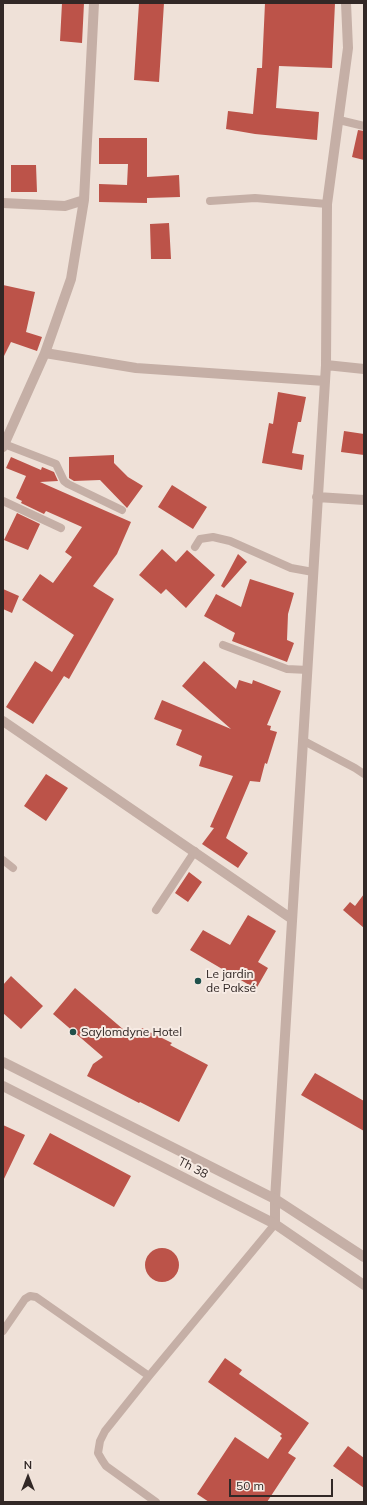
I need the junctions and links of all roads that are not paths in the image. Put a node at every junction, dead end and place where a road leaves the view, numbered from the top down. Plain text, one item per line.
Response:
1 (94, 3) edge
2 (346, 3) edge
3 (339, 120) junction
4 (364, 126) edge
5 (84, 200) junction
6 (210, 201) dead end
7 (3, 203) edge
8 (327, 204) junction
9 (45, 353) junction
10 (326, 365) junction
11 (364, 369) edge
12 (325, 381) junction
13 (6, 427) edge
14 (4, 446) edge
15 (317, 498) junction
16 (364, 500) edge
17 (3, 502) edge
18 (122, 510) dead end
19 (62, 528) dead end
20 (195, 547) dead end
21 (313, 572) junction
22 (223, 645) dead end
23 (308, 670) junction
24 (3, 721) edge
25 (304, 741) junction
26 (364, 774) edge
27 (195, 851) junction
28 (3, 860) edge
29 (13, 868) dead end
30 (156, 910) dead end
31 (292, 919) junction
32 (3, 1062) edge
33 (3, 1086) edge
34 (275, 1199) junction
35 (275, 1224) junction
36 (364, 1257) edge
37 (364, 1284) edge
38 (3, 1331) edge
39 (150, 1376) junction
40 (156, 1502) edge

1 - 5 street
2 - 3 street
3 - 4 lane
3 - 8 street
5 - 7 street
5 - 9 street
6 - 8 lane
8 - 10 street
9 - 12 street
9 - 13 street
10 - 11 street
10 - 12 street
12 - 15 street
13 - 14 street
14 - 18 lane
15 - 16 street
15 - 21 street
17 - 19 lane
20 - 21 lane
21 - 23 street
22 - 23 lane
23 - 25 street
24 - 27 street
25 - 26 lane
25 - 31 street
27 - 30 lane
27 - 31 street
28 - 29 lane
31 - 34 street
32 - 34 street, Th 38
33 - 35 street, Th 38
34 - 35 street
34 - 36 street, Th 38
35 - 37 street, Th 38
35 - 39 lane
38 - 39 lane
39 - 40 lane

